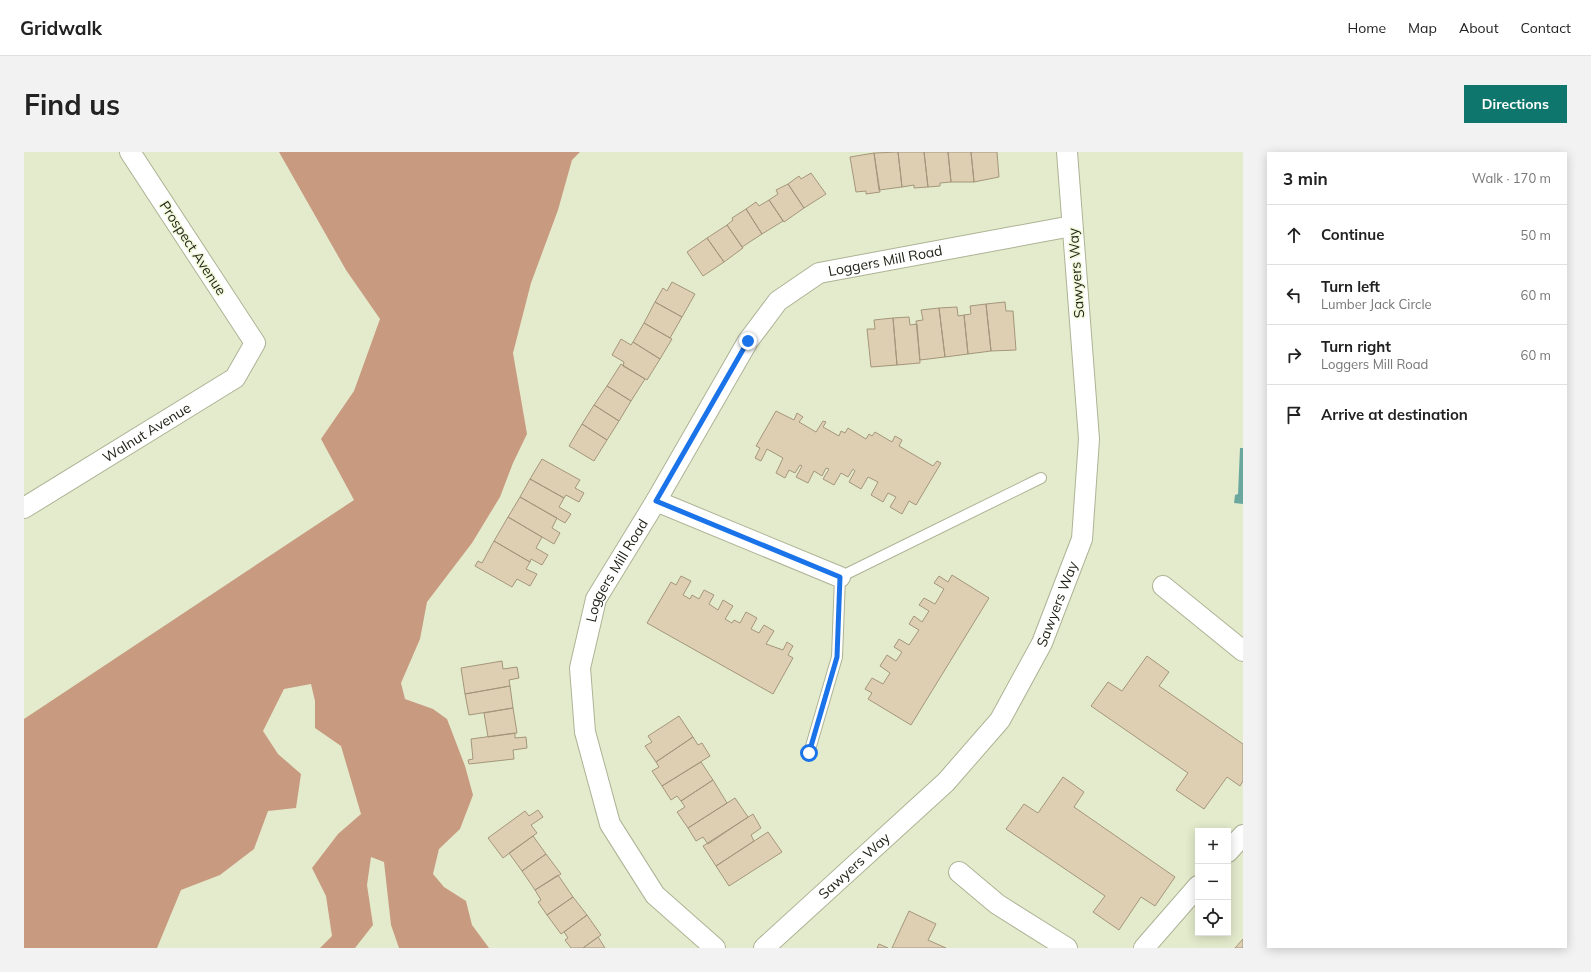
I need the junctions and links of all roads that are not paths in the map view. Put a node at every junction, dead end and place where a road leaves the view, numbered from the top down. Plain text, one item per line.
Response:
1 (130, 152) edge
2 (1067, 152) edge
3 (1072, 226) junction
4 (256, 343) joint
5 (1041, 478) dead end
6 (656, 501) junction
7 (24, 508) edge
8 (840, 577) junction
9 (1163, 586) dead end
10 (1243, 651) edge
11 (809, 753) dead end
12 (1243, 835) edge
13 (1231, 849) edge
14 (959, 872) dead end
15 (1195, 889) edge
16 (715, 948) edge
17 (764, 948) edge
18 (1067, 948) edge
19 (1144, 948) edge

1 - 4 street, Prospect Avenue
2 - 3 street, Sawyers Way
3 - 6 street, Loggers Mill Road
3 - 17 street, Sawyers Way
4 - 7 street, Walnut Avenue
5 - 8 lane
6 - 8 street
6 - 16 street, Loggers Mill Road
8 - 11 lane
9 - 10 street
12 - 13 street
14 - 18 street
15 - 19 street

